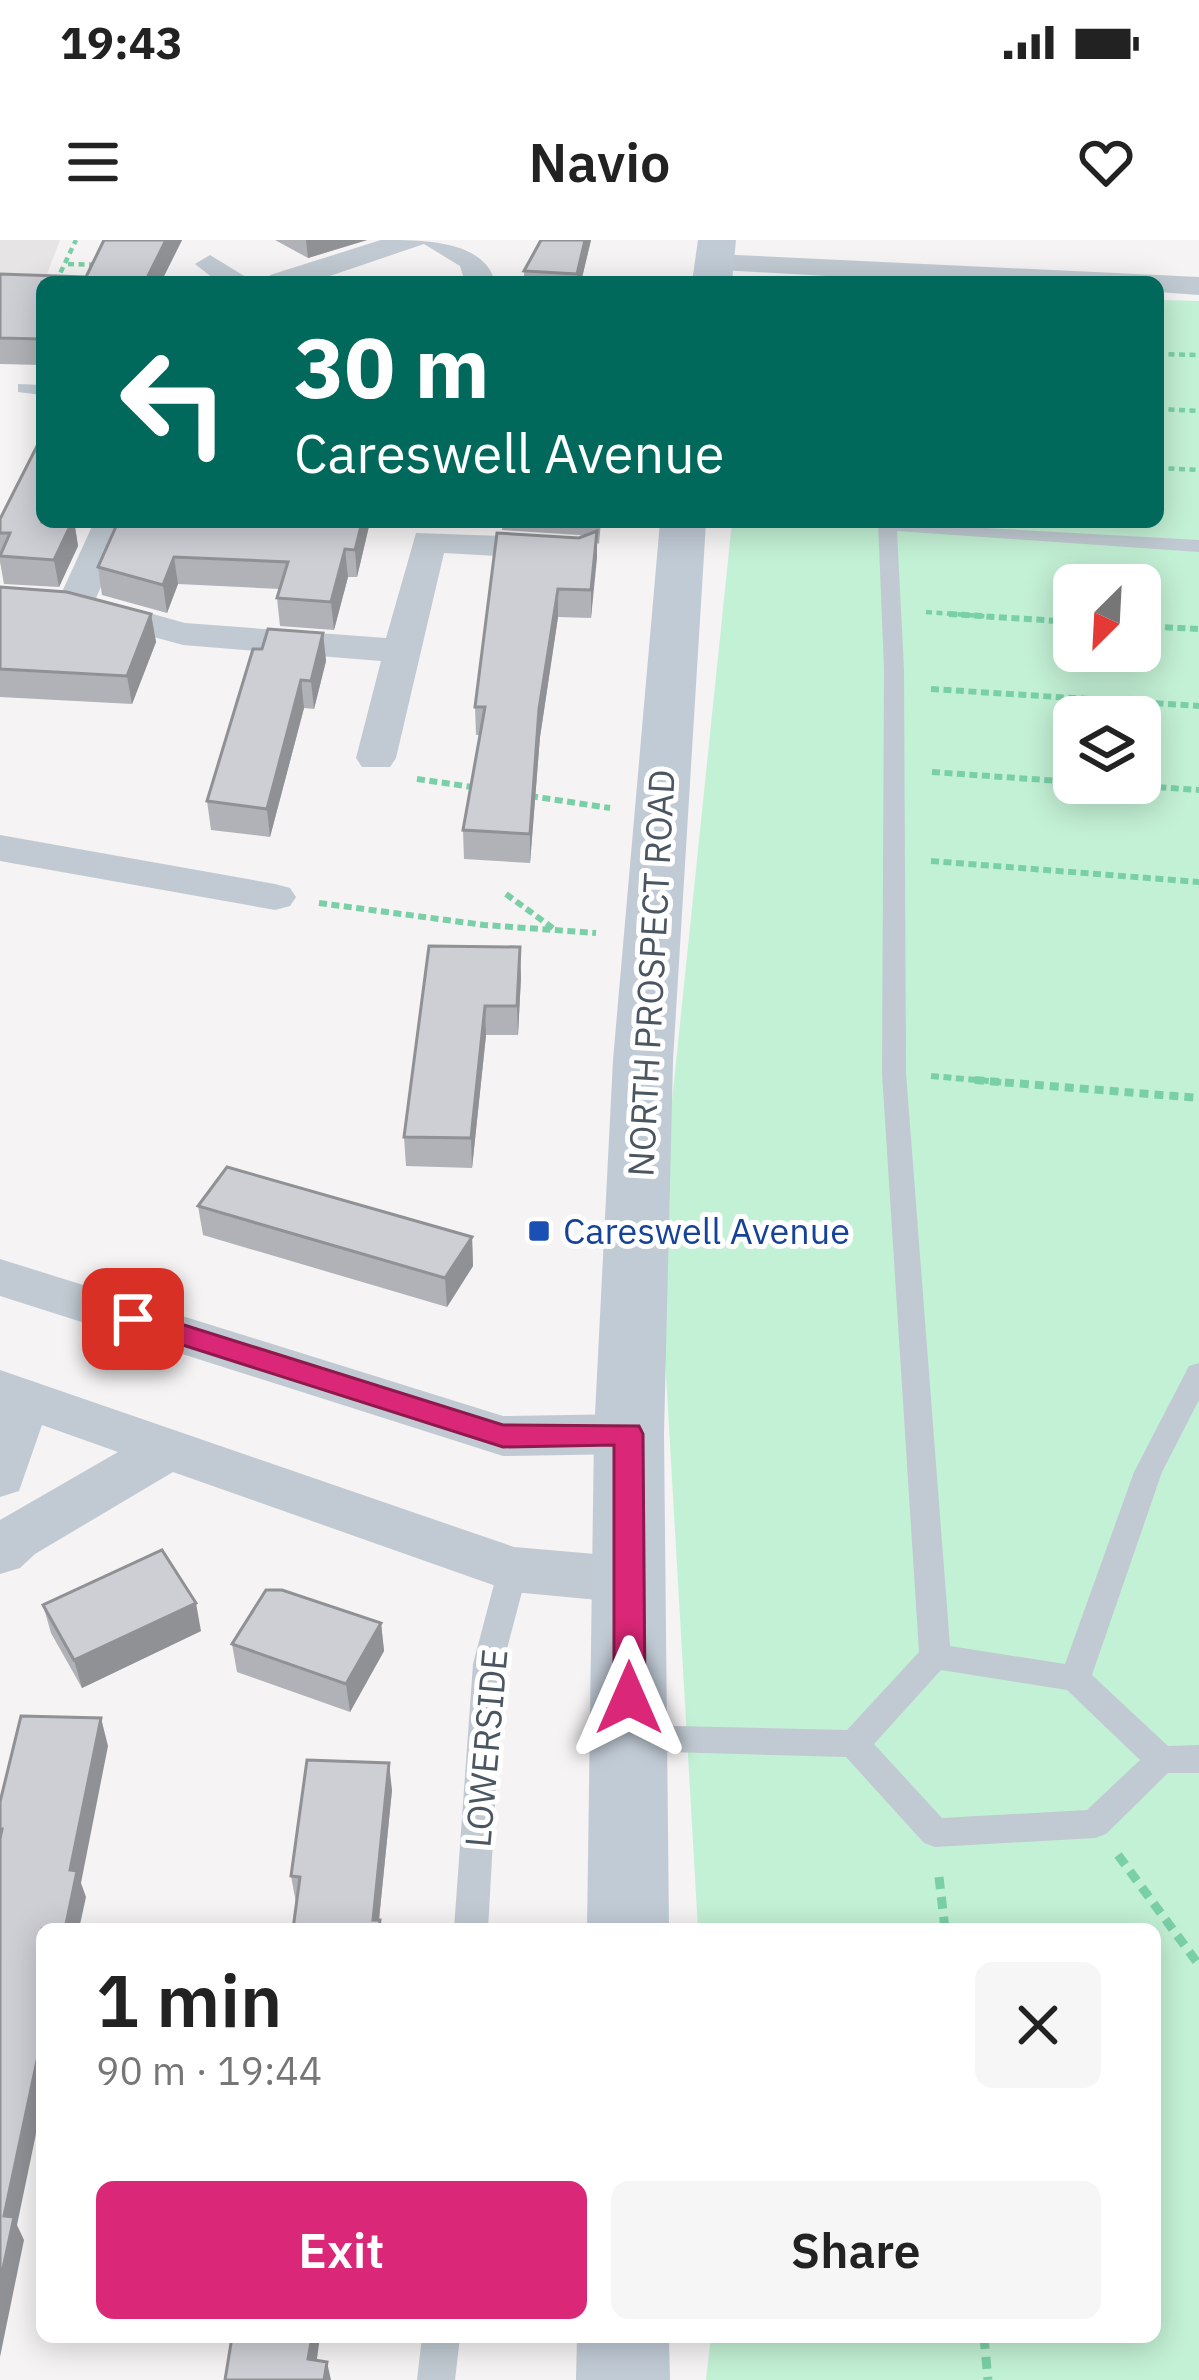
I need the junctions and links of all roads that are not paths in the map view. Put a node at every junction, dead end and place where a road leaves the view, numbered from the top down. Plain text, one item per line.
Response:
1 (412, 240) edge
2 (436, 240) edge
3 (1056, 240) edge
4 (714, 262) edge
5 (210, 264) road end
6 (229, 276) edge
7 (299, 276) edge
8 (480, 276) edge
9 (878, 276) edge
10 (1059, 276) edge
11 (1164, 283) edge
12 (1199, 286) edge
13 (109, 528) edge
14 (682, 528) edge
15 (887, 528) edge
16 (944, 528) edge
17 (431, 531) edge
18 (1199, 546) edge
19 (579, 550) edge
20 (0, 599) edge
21 (76, 604) junction
22 (400, 651) junction
23 (376, 758) road end
24 (0, 848) edge
25 (275, 897) road end
26 (0, 1277) edge
27 (1199, 1373) edge
28 (11, 1394) edge
29 (629, 1434) junction
30 (168, 1449) junction
31 (0, 1476) edge
32 (0, 1552) edge
33 (513, 1569) junction
34 (630, 1580) junction
35 (934, 1655) junction
36 (1076, 1678) junction
37 (629, 1738) junction
38 (854, 1744) junction
39 (1199, 1759) edge
40 (1161, 1760) junction
41 (471, 1923) edge
42 (628, 1923) edge
43 (440, 2343) edge
44 (623, 2343) edge
45 (436, 2380) edge
46 (622, 2380) edge

1 - 7 street
2 - 8 street
3 - 10 street
4 - 9 street
5 - 6 street
11 - 12 street
13 - 21 street
14 - 29 street, NORTH PROSPECT ROAD
15 - 35 lane
16 - 18 lane
17 - 19 street
17 - 22 street
20 - 21 street
21 - 22 street
22 - 23 street
24 - 25 street
26 - 29 street
27 - 36 lane
28 - 30 street
28 - 31 street
29 - 34 street, NORTH PROSPECT ROAD
30 - 32 street
30 - 33 street
33 - 34 street
33 - 41 lane, LOWERSIDE
34 - 37 street, NORTH PROSPECT ROAD
35 - 36 lane
35 - 38 lane
36 - 40 lane
37 - 38 lane
37 - 42 street, NORTH PROSPECT ROAD
38 - 40 lane
39 - 40 lane
43 - 45 lane
44 - 46 street

